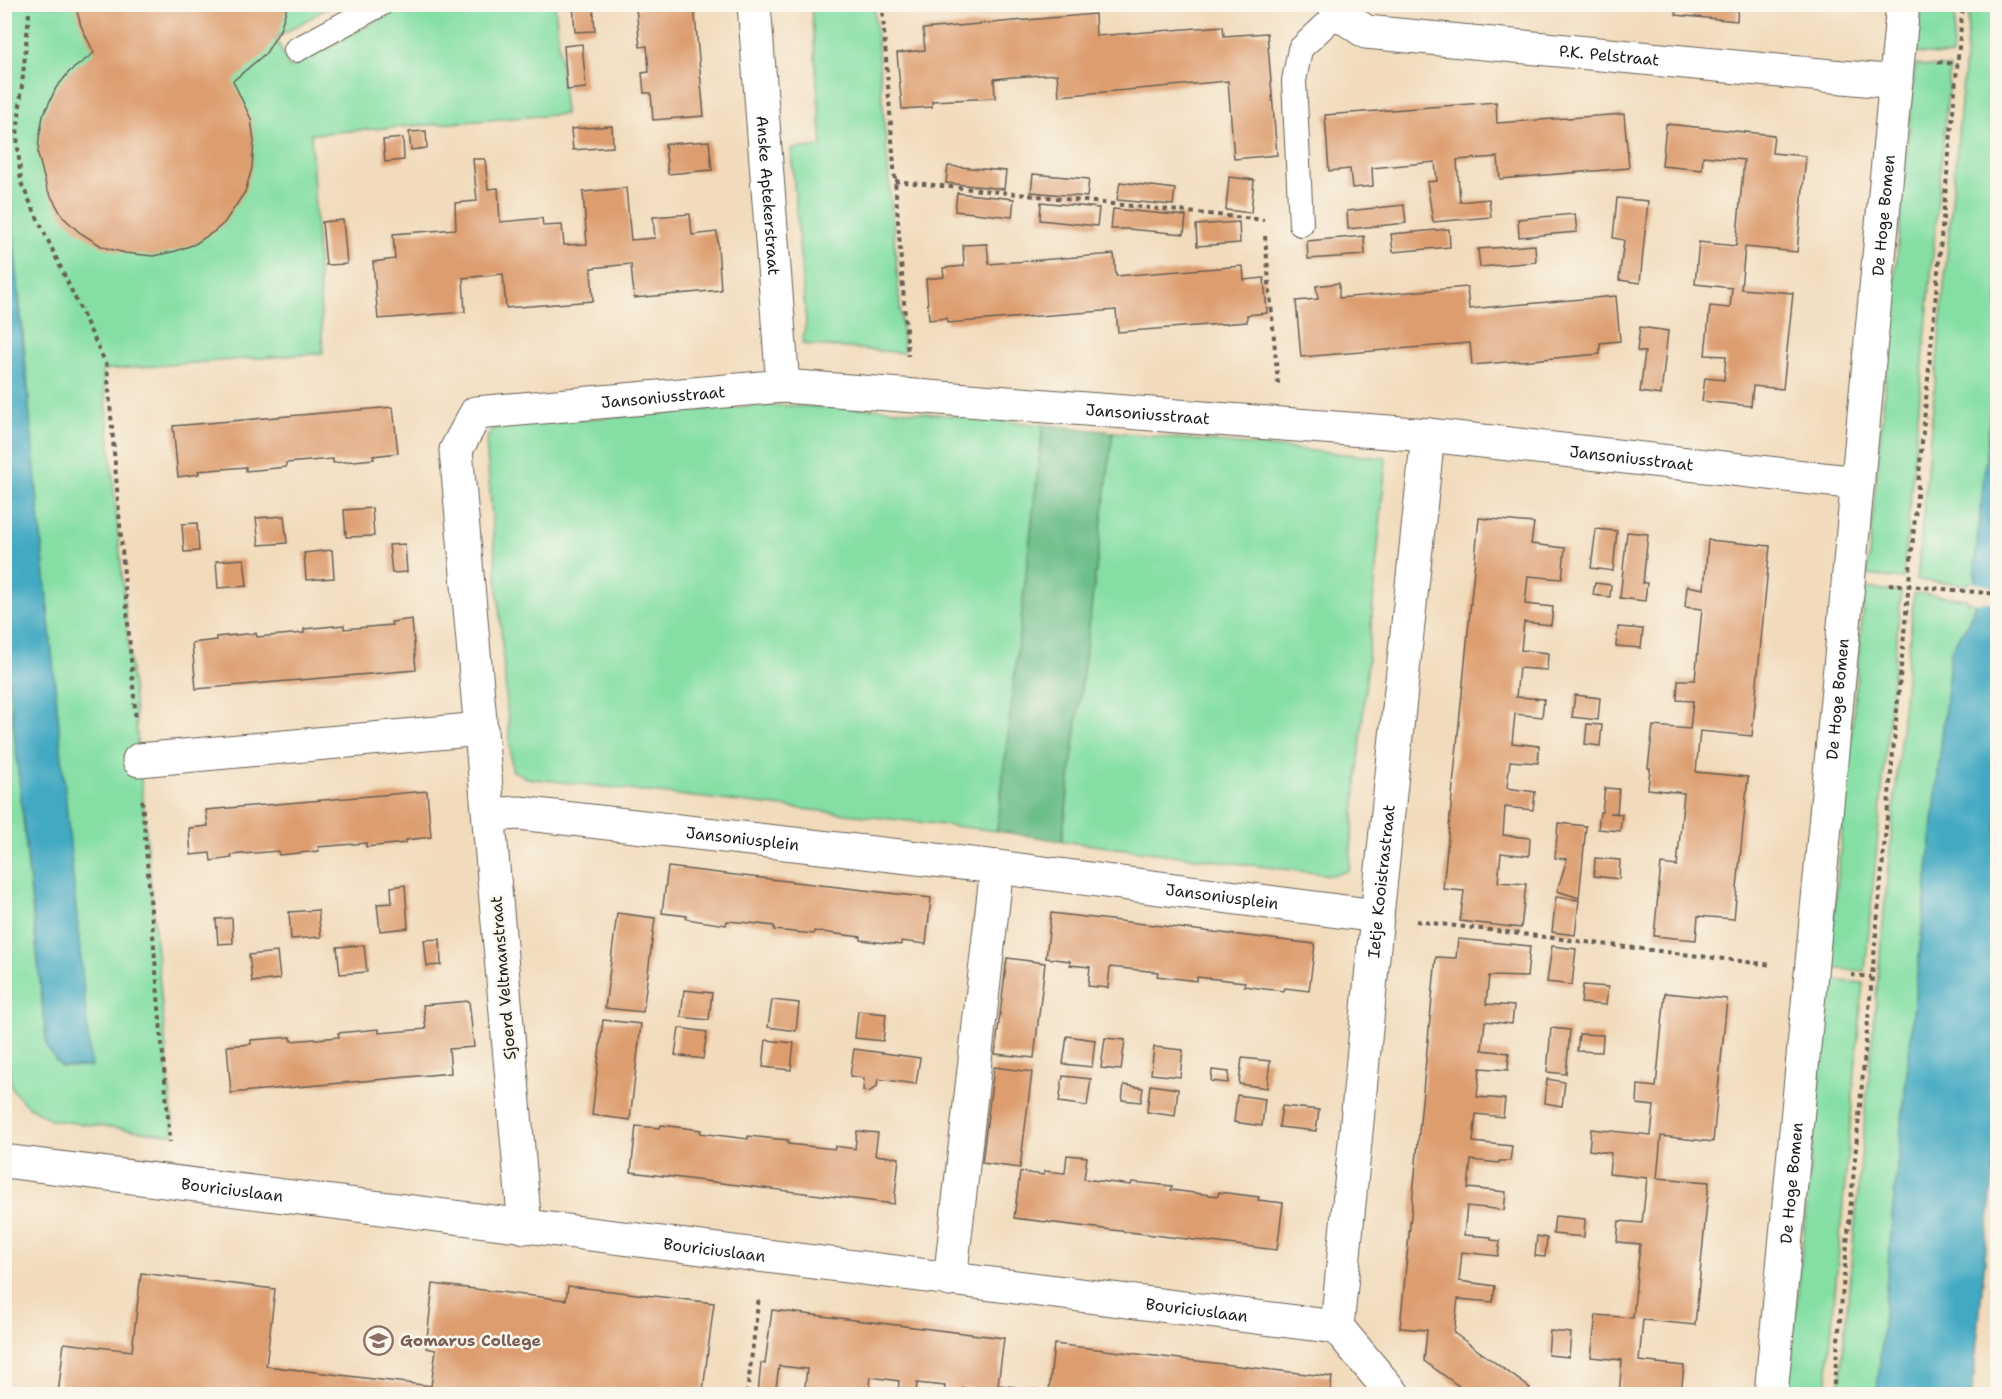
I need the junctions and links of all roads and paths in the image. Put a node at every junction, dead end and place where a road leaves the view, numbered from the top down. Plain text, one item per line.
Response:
1 (30, 4) edge
2 (381, 4) edge
3 (754, 4) edge
4 (882, 4) edge
5 (1904, 4) edge
6 (1963, 4) edge
7 (1336, 9) edge
8 (296, 50) dead end
9 (1896, 82) junction
10 (895, 181) junction
11 (1301, 224) joint
12 (1265, 232) dead end
13 (783, 386) junction
14 (912, 395) junction
15 (1282, 424) junction
16 (1428, 435) junction
17 (456, 450) joint
18 (1858, 483) junction
19 (1849, 580) junction
20 (1910, 586) junction
21 (1998, 594) edge
22 (481, 729) junction
23 (139, 760) junction
24 (489, 815) junction
25 (998, 867) junction
26 (1377, 915) junction
27 (1812, 970) junction
28 (1871, 977) junction
29 (4, 1161) edge
30 (174, 1182) junction
31 (525, 1227) junction
32 (764, 1257) junction
33 (950, 1280) junction
34 (1337, 1327) junction
35 (747, 1395) edge
36 (1393, 1395) edge
37 (1771, 1395) edge
38 (1833, 1395) edge

1 - 23 path
2 - 8 lane
3 - 13 street, Anske Aptekerstraat
4 - 10 path
5 - 9 street, De Hoge Bomen
6 - 20 path
7 - 9 street, P.K. Pelstraat
7 - 11 lane
9 - 18 street, De Hoge Bomen
10 - 11 path
10 - 14 path
12 - 15 path
13 - 14 street, Jansoniusstraat
13 - 17 street, Jansoniusstraat
14 - 15 street, Jansoniusstraat
15 - 16 street, Jansoniusstraat
16 - 18 street, Jansoniusstraat
16 - 26 street, Ietje Kooistrastraat
17 - 22 street, Sjoerd Veltmanstraat
18 - 19 street, De Hoge Bomen
19 - 20 path
19 - 27 street, De Hoge Bomen
20 - 21 path
20 - 28 path
22 - 23 street
22 - 24 street, Sjoerd Veltmanstraat
23 - 30 path
24 - 25 street, Jansoniusplein
24 - 31 street, Sjoerd Veltmanstraat
25 - 26 street, Jansoniusplein
25 - 33 street
26 - 27 path
26 - 34 street, Ietje Kooistrastraat
27 - 28 path
27 - 37 street, De Hoge Bomen
28 - 38 path
29 - 30 street, Bouriciuslaan
30 - 31 street, Bouriciuslaan
31 - 32 street, Bouriciuslaan
32 - 33 street, Bouriciuslaan
32 - 35 path
33 - 34 street, Bouriciuslaan
34 - 36 street

